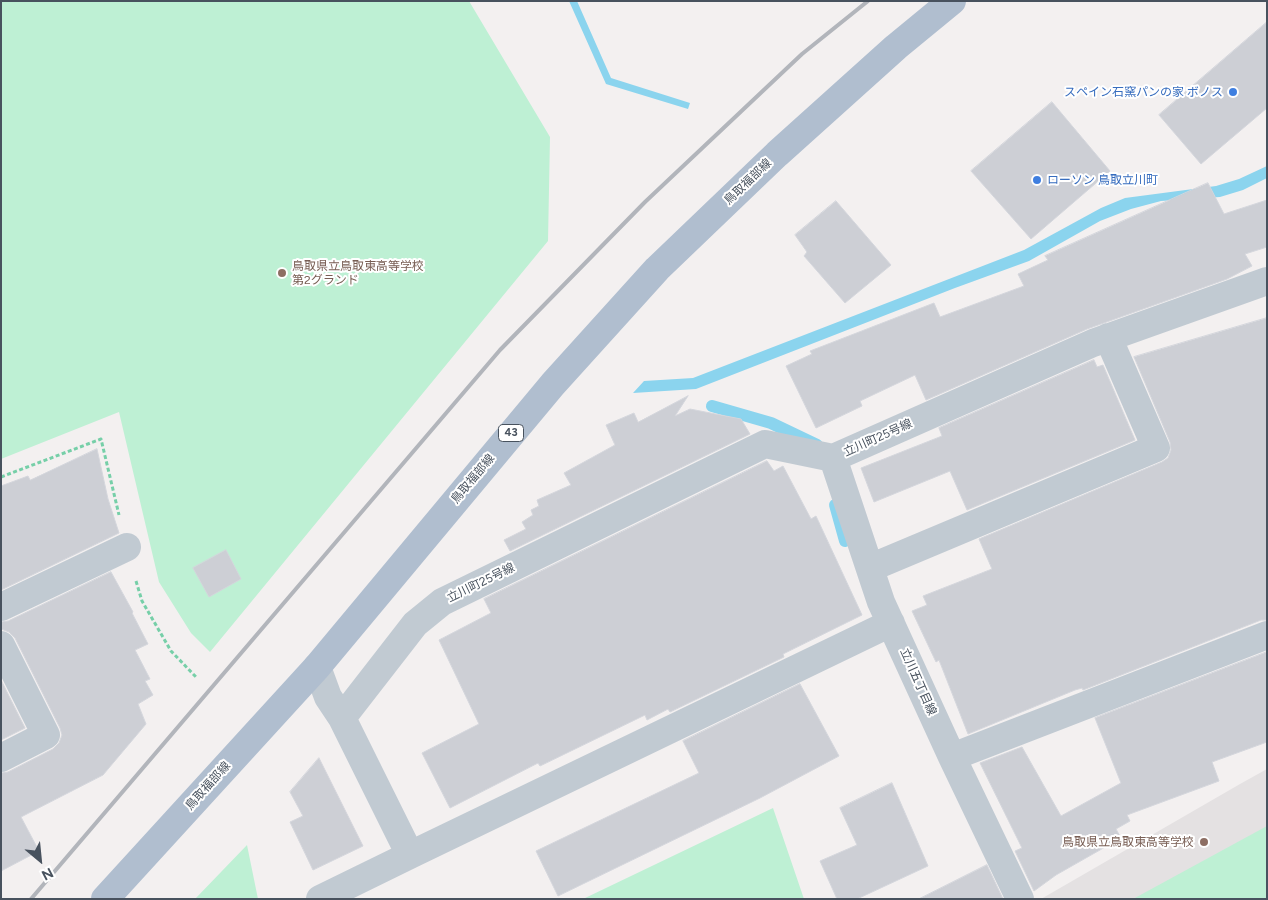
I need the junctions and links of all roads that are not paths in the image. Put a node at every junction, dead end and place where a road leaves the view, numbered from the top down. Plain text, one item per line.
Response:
1 (952, 1) edge
2 (1267, 281) edge
3 (1108, 337) junction
4 (833, 458) junction
5 (126, 547) dead end
6 (870, 568) junction
7 (1, 607) edge
8 (891, 623) junction
9 (1267, 635) edge
10 (1, 645) edge
11 (317, 667) junction
12 (342, 718) junction
13 (952, 757) junction
14 (1, 758) edge
15 (410, 856) junction
16 (105, 899) edge
17 (320, 899) edge
18 (1020, 899) edge

1 - 11 main road, 鳥取福部線 / 43
2 - 3 street, 立川町25号線
3 - 4 street, 立川町25号線
3 - 6 street
4 - 6 street, 立川五丁目線
4 - 12 street, 立川町25号線
5 - 7 street
6 - 8 street, 立川五丁目線
8 - 13 street, 立川五丁目線
8 - 15 street
9 - 13 street
10 - 14 street
11 - 12 street
11 - 16 main road, 鳥取福部線 / 43
12 - 15 street
13 - 18 street, 立川五丁目線
15 - 17 street

